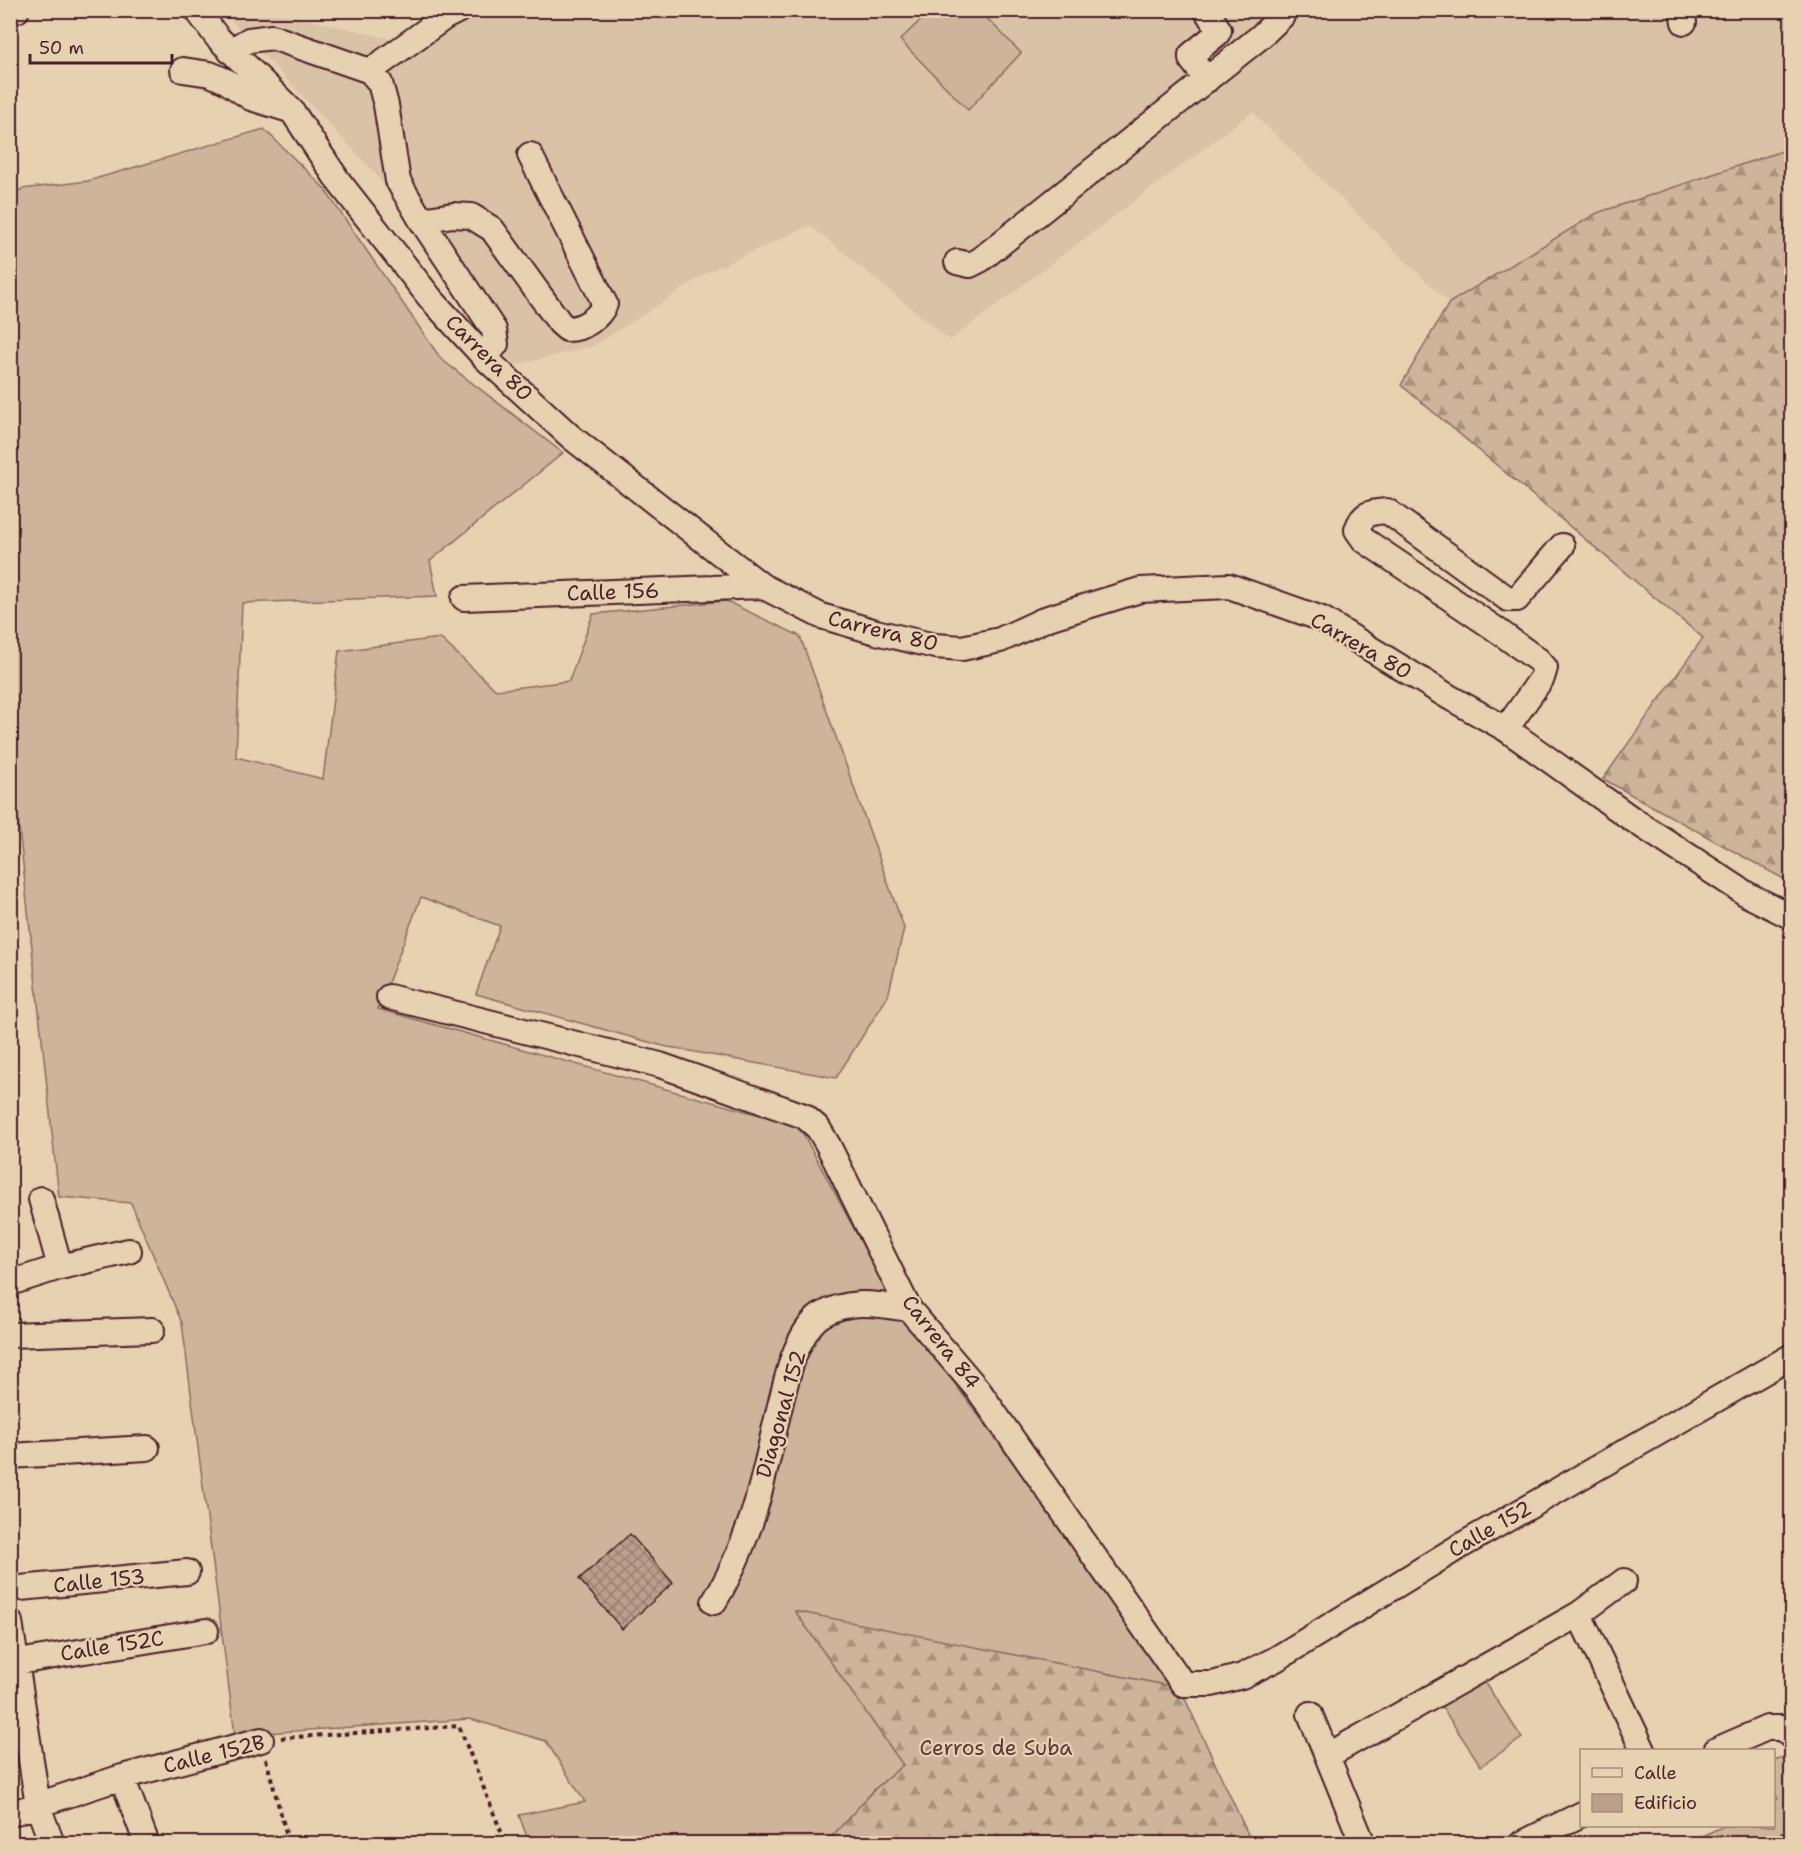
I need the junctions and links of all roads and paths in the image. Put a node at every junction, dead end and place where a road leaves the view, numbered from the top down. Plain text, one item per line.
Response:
1 (17, 10) edge
2 (197, 10) edge
3 (459, 10) edge
4 (1206, 10) edge
5 (1258, 10) edge
6 (1283, 13) edge
7 (10, 14) edge
8 (1260, 37) junction
9 (230, 51) junction
10 (183, 70) dead end
11 (370, 70) junction
12 (1207, 80) junction
13 (292, 111) junction
14 (530, 155) dead end
15 (421, 220) junction
16 (957, 262) dead end
17 (485, 358) junction
18 (1562, 546) dead end
19 (762, 586) junction
20 (464, 598) dead end
21 (1506, 729) junction
22 (1791, 916) edge
23 (389, 997) dead end
24 (41, 1199) dead end
25 (129, 1251) dead end
26 (60, 1267) junction
27 (10, 1283) edge
28 (909, 1309) junction
29 (152, 1330) dead end
30 (10, 1335) edge
31 (1791, 1356) edge
32 (147, 1448) dead end
33 (10, 1456) edge
34 (188, 1572) dead end
35 (1624, 1581) dead end
36 (10, 1589) edge
37 (714, 1602) dead end
38 (1579, 1614) junction
39 (10, 1622) edge
40 (206, 1631) dead end
41 (18, 1662) junction
42 (1183, 1683) joint
43 (1310, 1714) dead end
44 (1787, 1733) edge
45 (261, 1740) junction
46 (1643, 1749) edge
47 (1718, 1749) edge
48 (1327, 1756) junction
49 (122, 1778) junction
50 (38, 1806) junction
51 (10, 1814) edge
52 (1580, 1814) edge
53 (1791, 1814) edge
54 (52, 1844) edge
55 (147, 1844) edge
56 (289, 1844) edge
57 (507, 1844) edge
58 (1363, 1844) edge
59 (1521, 1844) edge
60 (1777, 1844) edge

1 - 7 street
2 - 9 street, Carrera 80
3 - 11 street
4 - 12 street
5 - 8 street
6 - 8 street
8 - 12 street
9 - 11 street
9 - 13 street, Carrera 80
10 - 13 street
11 - 15 street
12 - 16 street
13 - 17 street, Carrera 80
14 - 15 street
15 - 17 street
17 - 19 street, Carrera 80
18 - 21 street
19 - 20 street, Calle 156
19 - 21 street, Carrera 80
21 - 22 street, Carrera 80
23 - 28 street, Carrera 84
24 - 26 street
25 - 26 street
26 - 27 street
28 - 37 street, Diagonal 152
28 - 42 street, Carrera 84
29 - 30 street
31 - 42 street, Calle 152
32 - 33 street
34 - 36 street, Calle 153
35 - 38 street
38 - 46 street
38 - 48 street
39 - 41 street
40 - 41 street, Calle 152C
41 - 50 street
43 - 48 street
44 - 47 street
45 - 49 street, Calle 152B
45 - 56 path
45 - 57 path, Calle 152B
48 - 58 street
49 - 50 street, Calle 152B
49 - 55 street
50 - 51 street, Calle 152B
50 - 54 street
52 - 59 street
53 - 60 path

